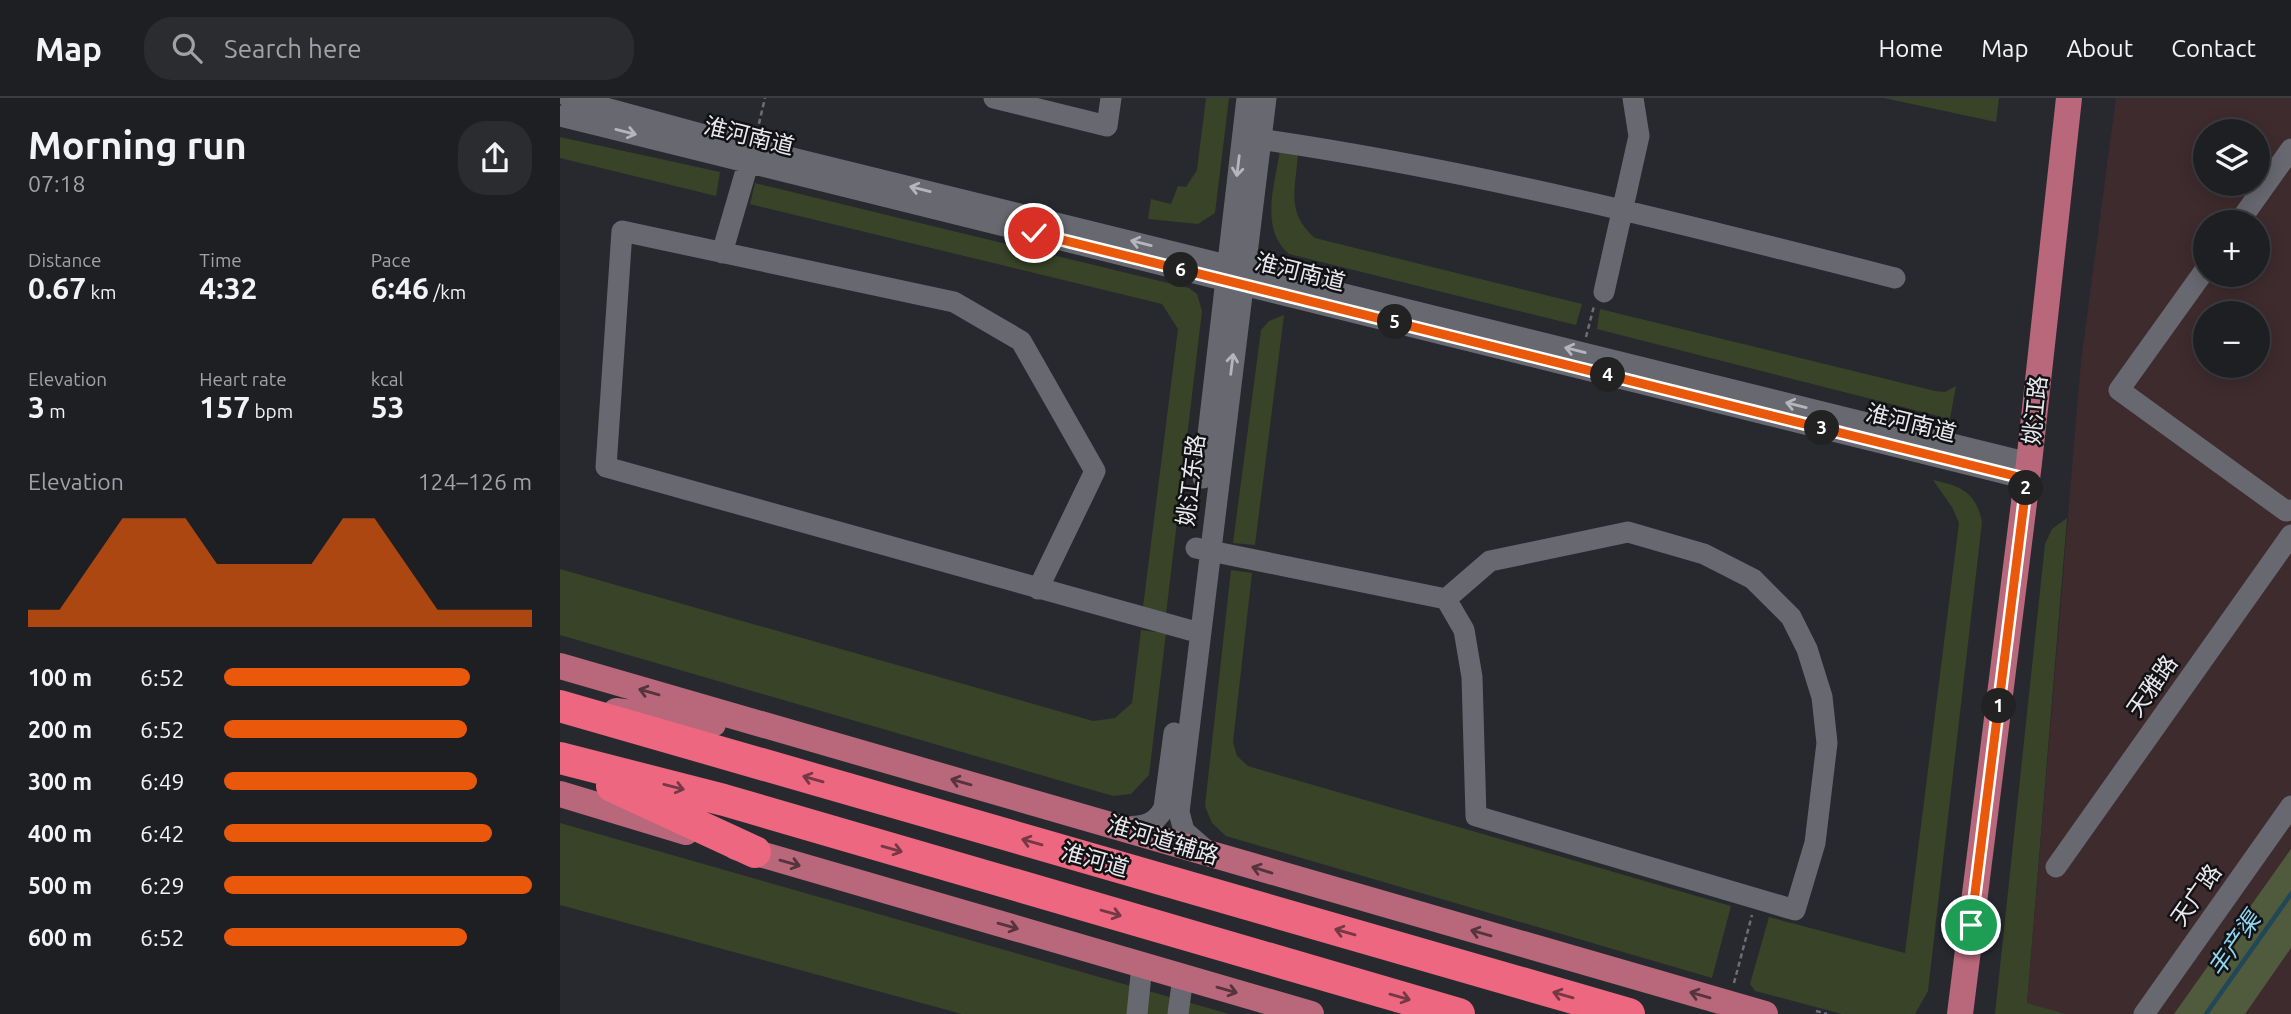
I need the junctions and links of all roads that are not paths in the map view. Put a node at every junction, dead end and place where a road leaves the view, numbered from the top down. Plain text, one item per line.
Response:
1 (569, 98) edge
2 (994, 98) edge
3 (1111, 98) edge
4 (1247, 98) edge
5 (1266, 98) edge
6 (1633, 98) edge
7 (2069, 98) edge
8 (560, 116) edge
9 (1259, 139) junction
10 (2291, 149) edge
11 (750, 155) junction
12 (1623, 209) junction
13 (2248, 210) edge
14 (722, 253) junction
15 (1234, 274) junction
16 (1895, 278) dead end
17 (2193, 287) edge
18 (1604, 292) road end
19 (2028, 471) junction
20 (2291, 510) edge
21 (2291, 535) edge
22 (1202, 549) junction
23 (1038, 589) junction
24 (1446, 599) junction
25 (1194, 631) junction
26 (560, 666) edge
27 (560, 705) edge
28 (798, 736) junction
29 (560, 760) edge
30 (560, 794) edge
31 (2291, 806) edge
32 (1121, 827) junction
33 (755, 852) junction
34 (1213, 855) junction
35 (2056, 867) dead end
36 (1142, 965) junction
37 (1183, 977) junction
38 (1136, 1014) edge
39 (1178, 1014) edge
40 (1311, 1014) edge
41 (1459, 1014) edge
42 (1629, 1014) edge
43 (1765, 1014) edge
44 (1960, 1014) edge
45 (2144, 1014) edge

1 - 11 street, 淮河南道
2 - 3 street
4 -> 15 street, 姚江东路
5 - 9 street, 姚江东路
6 - 12 street
7 - 19 main road, 姚江路
8 -> 11 street, 淮河南道
9 - 12 street
9 - 15 street, 姚江东路
10 - 13 street
11 - 14 street
11 - 15 street, 淮河南道
12 - 16 street
12 - 18 street
14 - 23 street
14 - 23 street
15 - 19 street, 淮河南道
19 -> 15 street, 淮河南道
15 - 22 street, 姚江东路
17 - 20 street
19 - 44 main road, 姚江路
21 - 35 street, 天雅路
22 - 24 street
22 - 25 street, 姚江东路
23 - 25 street
24 - 24 street
25 - 32 street, 姚江东路
25 - 34 street, 姚江东路
28 -> 26 main road, 淮河道辅路
27 - 28 main road
42 -> 27 highway, 淮河道
32 -> 28 main road, 淮河道辅路
29 - 33 highway
29 -> 41 highway, 淮河道
30 - 33 main road
31 - 45 street, 天广路
32 - 34 main road, 淮河道辅路
33 -> 36 main road
43 -> 34 main road, 淮河道辅路
36 - 37 main road
36 - 38 street
37 - 39 street
37 -> 40 main road

